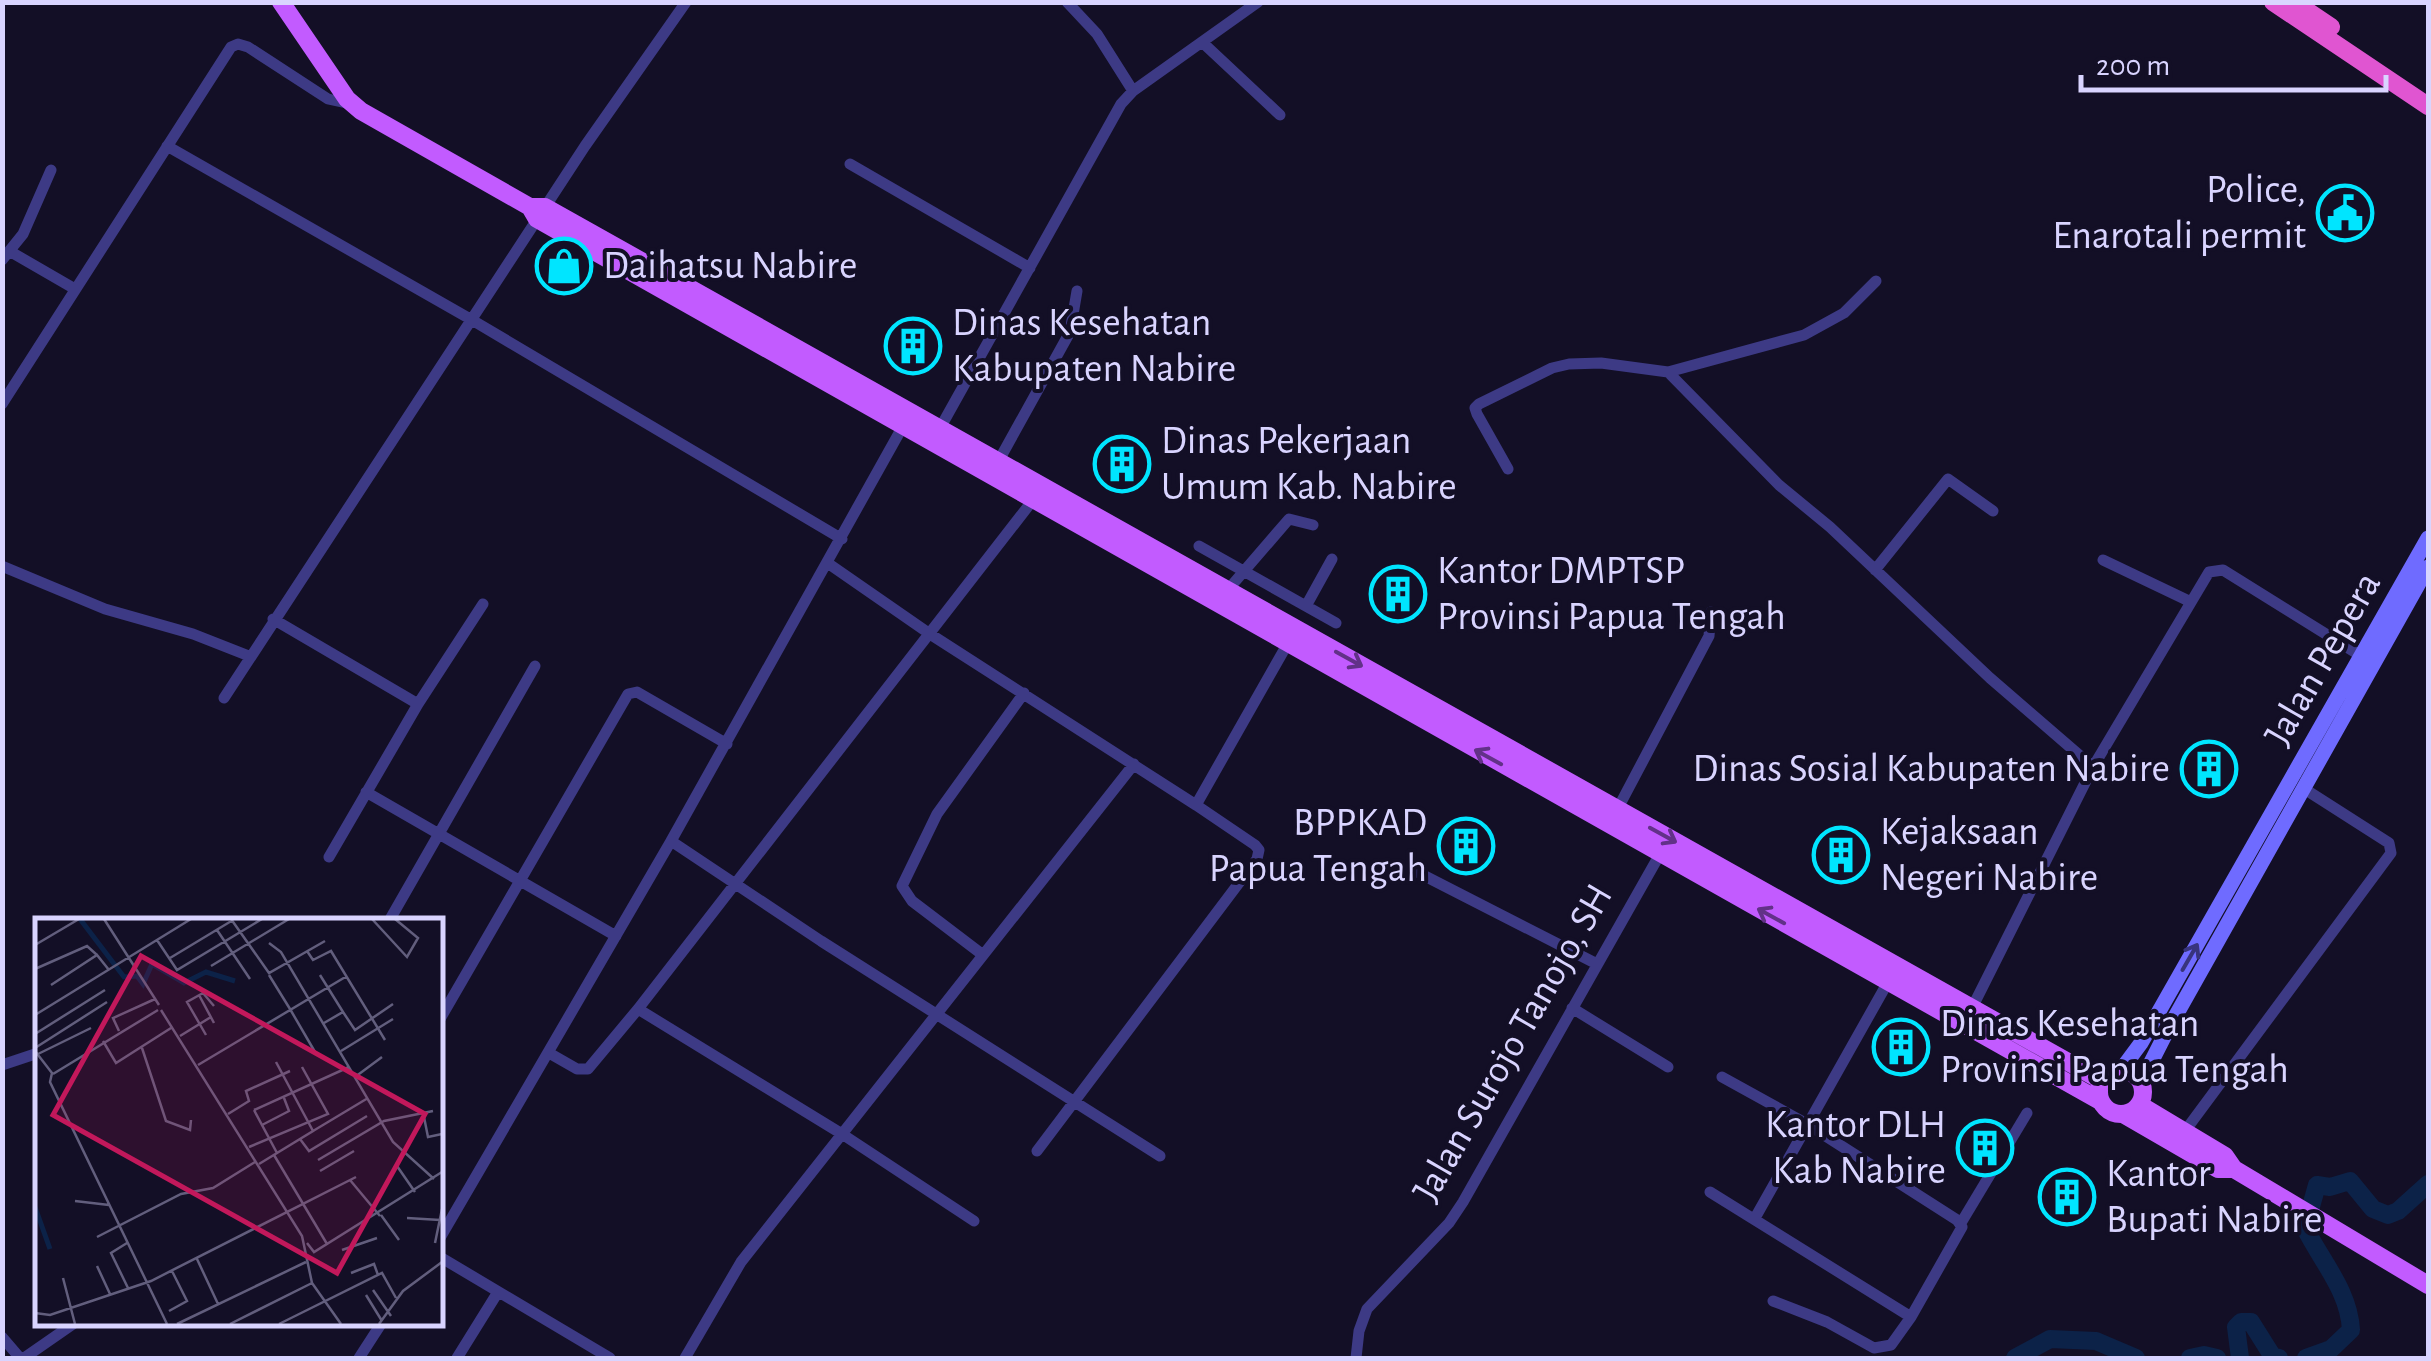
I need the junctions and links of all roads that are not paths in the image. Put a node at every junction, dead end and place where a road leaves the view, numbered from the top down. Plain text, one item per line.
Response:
1 (686, 2) edge
2 (1067, 2) edge
3 (1258, 2) edge
4 (2272, 2) edge
5 (2294, 2) edge
6 (289, 13) edge
7 (1202, 42) junction
8 (1134, 91) junction
9 (2428, 92) edge
10 (352, 104) junction
11 (2428, 106) edge
12 (1280, 116) dead end
13 (167, 146) junction
14 (850, 164) dead end
15 (51, 170) dead end
16 (538, 211) junction
17 (7, 256) edge
18 (1030, 268) junction
19 (1876, 281) dead end
20 (75, 289) junction
21 (1077, 292) dead end
22 (472, 320) junction
23 (1668, 372) junction
24 (2, 404) edge
25 (904, 426) junction
26 (939, 430) junction
27 (998, 462) junction
28 (1508, 469) dead end
29 (1033, 500) junction
30 (1994, 511) dead end
31 (1313, 525) dead end
32 (842, 538) junction
33 (2428, 538) edge
34 (1200, 546) dead end
35 (1332, 560) dead end
36 (2102, 560) dead end
37 (828, 564) junction
38 (2, 566) edge
39 (2428, 567) edge
40 (1244, 570) junction
41 (1875, 570) junction
42 (1223, 598) junction
43 (2191, 602) junction
44 (482, 604) dead end
45 (1306, 606) junction
46 (1710, 612) dead end
47 (273, 619) junction
48 (1336, 622) dead end
49 (930, 634) junction
50 (1288, 643) junction
51 (250, 656) junction
52 (2368, 660) junction
53 (535, 666) dead end
54 (1024, 693) junction
55 (224, 698) dead end
56 (418, 704) junction
57 (727, 744) junction
58 (1134, 764) junction
59 (2094, 767) junction
60 (2304, 788) junction
61 (1563, 789) junction
62 (366, 792) junction
63 (1196, 805) junction
64 (1617, 810) junction
65 (438, 834) junction
66 (671, 841) junction
67 (1660, 854) junction
68 (329, 857) dead end
69 (2249, 869) junction
70 (1420, 873) dead end
71 (519, 880) junction
72 (736, 886) junction
73 (391, 918) edge
74 (1812, 929) junction
75 (616, 936) junction
76 (982, 955) junction
77 (1597, 964) junction
78 (1888, 982) junction
79 (1572, 1008) junction
80 (1972, 1008) junction
81 (638, 1009) junction
82 (936, 1012) junction
83 (442, 1015) edge
84 (549, 1053) junction
85 (35, 1055) edge
86 (2, 1064) edge
87 (1668, 1067) dead end
88 (2121, 1070) junction
89 (1722, 1077) dead end
90 (2102, 1081) junction
91 (2142, 1082) junction
92 (1076, 1100) junction
93 (2100, 1101) junction
94 (2132, 1110) junction
95 (2027, 1114) dead end
96 (1807, 1124) junction
97 (2185, 1130) junction
98 (842, 1134) junction
99 (1037, 1152) dead end
100 (1160, 1156) dead end
101 (2234, 1169) junction
102 (1710, 1192) dead end
103 (1755, 1218) junction
104 (974, 1221) dead end
105 (1961, 1223) junction
106 (442, 1235) edge
107 (442, 1258) edge
108 (2428, 1285) edge
109 (498, 1292) junction
110 (1773, 1300) dead end
111 (1911, 1317) junction
112 (69, 1326) edge
113 (381, 1326) edge
114 (2, 1337) edge
115 (589, 1353) edge
116 (22, 1358) edge
117 (359, 1358) edge
118 (457, 1358) edge
119 (610, 1358) edge
120 (685, 1358) edge
121 (1356, 1358) edge

1 - 16 street
2 - 8 street
3 - 7 street
4 - 11 highway
5 - 9 highway
6 - 10 main road
7 - 8 street
7 - 12 street
8 - 18 street
10 - 13 street
10 - 16 main road
13 - 20 street
13 - 22 street
14 - 18 street
15 - 17 street
16 - 22 street
16 - 25 main road
16 - 26 main road
17 - 20 street
18 - 26 street
19 - 23 street
20 - 24 street
21 - 27 street
22 - 32 street
22 - 47 street
23 - 28 street
23 - 41 street
25 - 29 main road
25 - 32 street
26 - 27 main road
27 - 42 main road
29 - 42 main road
29 - 49 street
30 - 41 street
31 - 40 street
32 - 37 street
33 - 52 main road, Jalan Pepera
34 - 40 street
35 - 45 street
36 - 43 street
37 - 49 street
37 - 57 street
38 - 51 street
39 - 52 main road, Jalan Pepera
40 - 42 street
40 - 45 street
41 - 59 street
42 - 50 main road
42 -> 61 main road
43 - 52 street
43 - 59 street
44 - 56 street
45 - 48 street
46 - 64 street
47 - 51 street
47 - 56 street
49 - 54 street
49 - 72 street
61 -> 50 main road
50 - 63 street
51 - 55 street
52 - 60 main road, Jalan Pepera
52 - 69 main road, Jalan Pepera
53 - 65 street
54 - 58 street
54 - 76 street
56 - 62 street
57 - 66 street
57 - 71 street
58 - 63 street
58 - 76 street
59 - 80 street
60 - 69 main road, Jalan Pepera
60 - 97 street
61 - 64 main road
61 - 67 main road
62 - 65 street
62 - 68 street
63 - 92 street
64 -> 74 main road
65 - 71 street
65 - 73 street
66 - 72 street
66 - 75 street
74 -> 67 main road
67 - 77 street, Jalan Surojo Tanojo, SH
88 -> 69 main road, Jalan Pepera
69 - 91 main road, Jalan Pepera
70 - 77 street
71 - 75 street
71 - 83 street
72 - 81 street
72 - 82 street
74 - 78 main road
74 - 80 main road
75 - 84 street
76 - 82 street
77 - 79 street, Jalan Surojo Tanojo, SH
78 - 93 main road
78 - 96 street
79 - 87 street
79 - 121 street, Jalan Surojo Tanojo, SH
80 - 90 main road
81 - 84 street
81 - 98 street
82 - 92 street
82 - 98 street
84 - 106 street
85 - 86 street
88 - 90 main road
88 - 91 main road
89 - 96 street
90 - 93 main road
91 - 94 main road
92 - 99 street
92 - 100 street
93 - 94 main road
94 - 97 main road
94 - 101 main road
95 - 105 street
96 - 103 street
96 - 105 street
97 - 101 main road
98 - 104 street
98 - 120 street
101 - 108 main road
102 - 103 street
103 - 111 street
105 - 111 street
107 - 109 street
109 - 115 street
109 - 118 street
110 - 111 street
112 - 116 street
113 - 117 street
114 - 116 street
115 - 119 street

